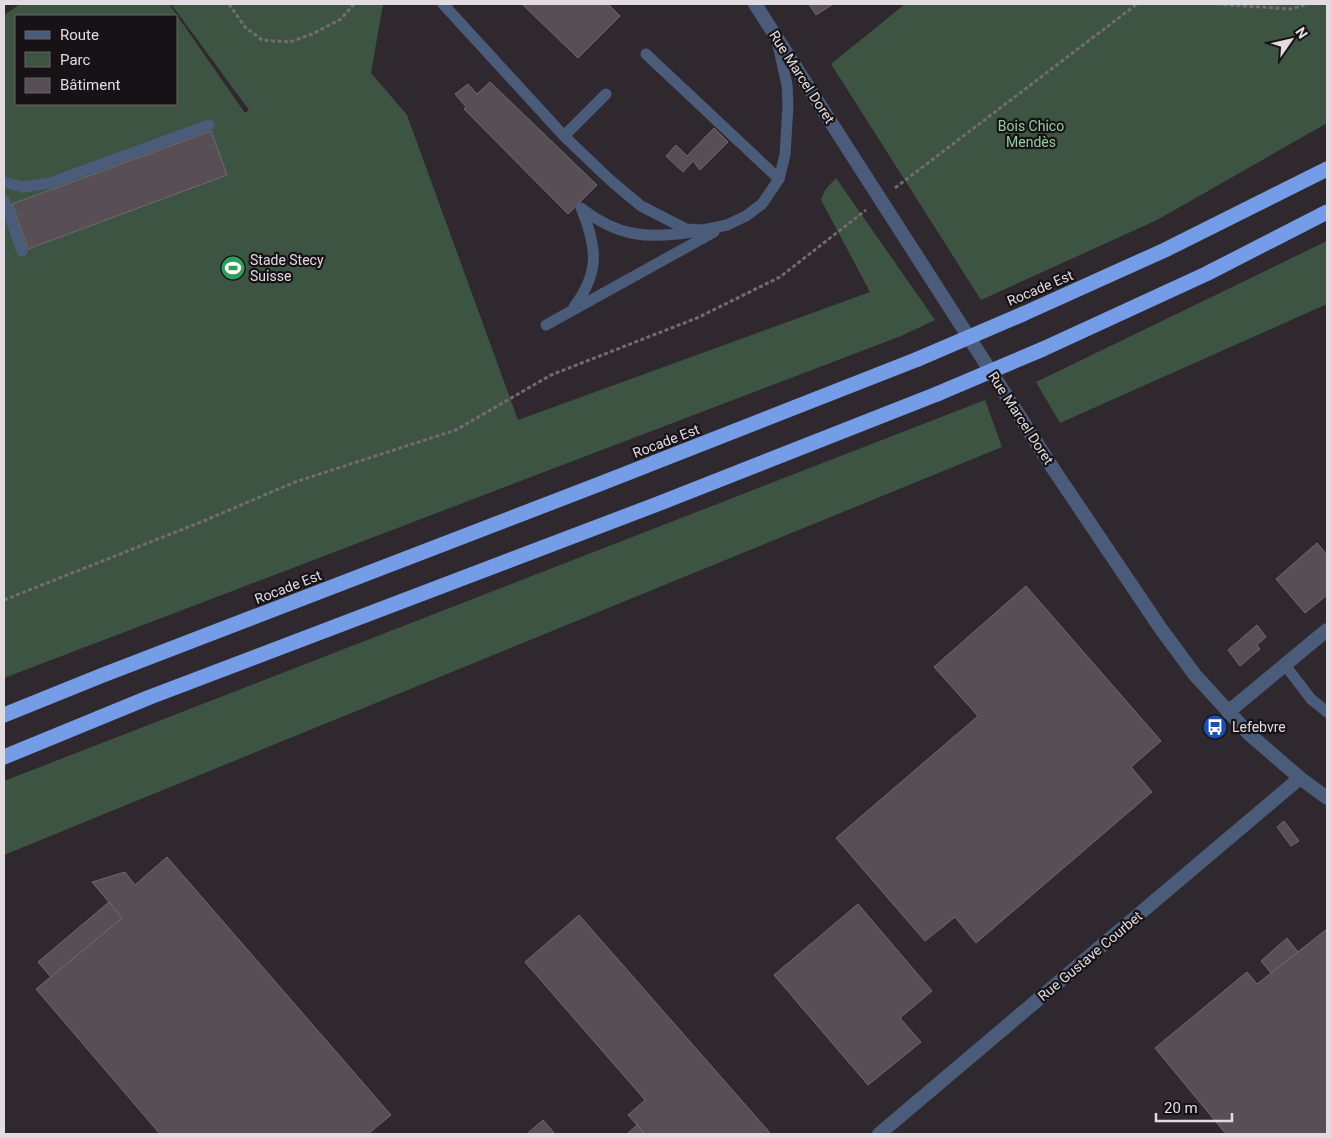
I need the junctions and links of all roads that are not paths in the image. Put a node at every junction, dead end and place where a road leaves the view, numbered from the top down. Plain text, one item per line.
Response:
1 (442, 4) edge
2 (755, 4) edge
3 (777, 38) junction
4 (646, 54) dead end
5 (606, 94) dead end
6 (209, 125) dead end
7 (564, 136) junction
8 (1327, 169) edge
9 (779, 179) junction
10 (4, 182) edge
11 (4, 200) edge
12 (1327, 212) edge
13 (726, 225) junction
14 (703, 230) junction
15 (22, 251) dead end
16 (572, 310) junction
17 (546, 325) dead end
18 (1327, 630) edge
19 (1285, 665) junction
20 (1228, 712) junction
21 (1327, 712) edge
22 (4, 715) edge
23 (4, 756) edge
24 (1300, 778) junction
25 (1327, 798) edge
26 (879, 1134) edge

1 - 7 lane
2 - 3 street, Rue Marcel Doret
3 - 9 lane
3 - 20 street, Rue Marcel Doret
4 - 9 lane
5 - 7 lane
6 - 10 lane
7 - 14 lane
8 - 22 highway, Rocade Est, bridge
9 - 13 lane
11 - 15 lane
12 - 23 highway, bridge
13 - 14 lane
13 - 16 lane
14 - 16 lane
16 - 17 lane
18 - 19 street
19 - 20 street
19 - 21 lane
20 - 24 street, Rue Marcel Doret
24 - 25 street, Rue Marcel Doret
24 - 26 street, Rue Gustave Courbet

